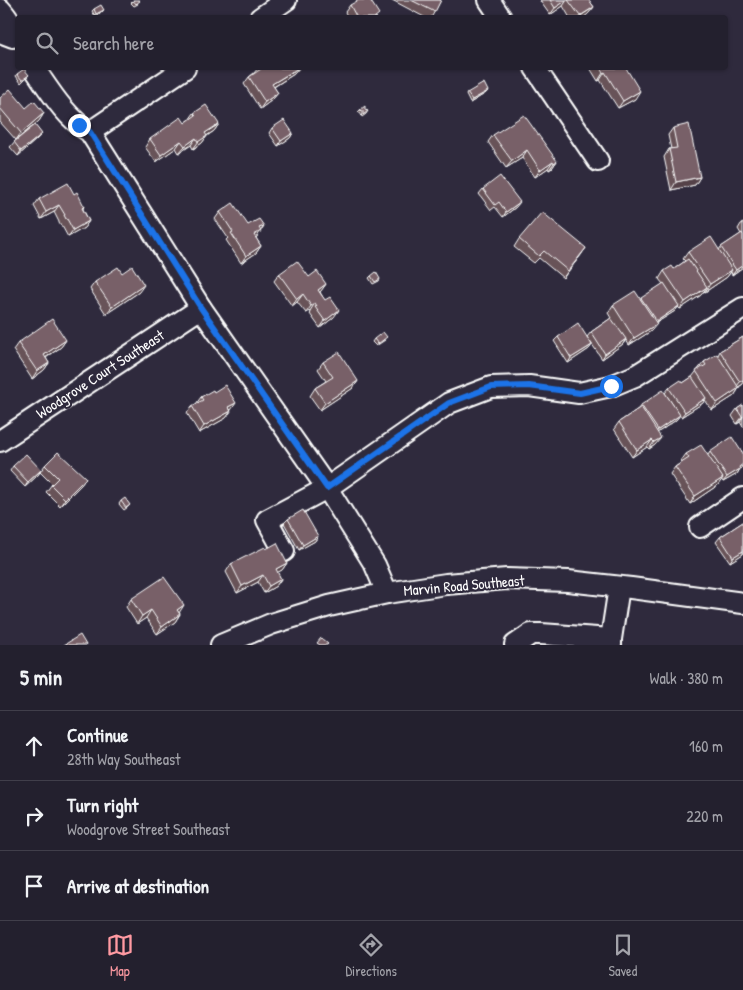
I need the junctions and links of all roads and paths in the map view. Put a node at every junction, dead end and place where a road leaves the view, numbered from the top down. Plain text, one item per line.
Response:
1 (286, 0) edge
2 (489, 0) edge
3 (0, 9) edge
4 (264, 15) edge
5 (499, 15) edge
6 (10, 38) edge
7 (35, 70) edge
8 (183, 70) edge
9 (536, 70) edge
10 (90, 132) junction
11 (598, 161) dead end
12 (201, 308) junction
13 (743, 308) edge
14 (0, 441) edge
15 (327, 488) junction
16 (743, 498) edge
17 (700, 527) dead end
18 (284, 552) edge
19 (618, 587) junction
20 (387, 593) junction
21 (743, 603) edge
22 (611, 642) edge
23 (222, 645) edge
24 (515, 645) edge

1 - 4 street
2 - 5 street
3 - 6 street
7 - 10 street
8 - 10 street
9 - 11 street
10 - 12 street
12 - 14 street, Woodgrove Court Southeast
12 - 15 street
13 - 15 street
15 - 18 street
15 - 20 street
16 - 17 street
19 - 20 street, Marvin Road Southeast
19 - 21 street, Marvin Road Southeast
19 - 22 street
20 - 23 street, Marvin Road Southeast
22 - 24 street

